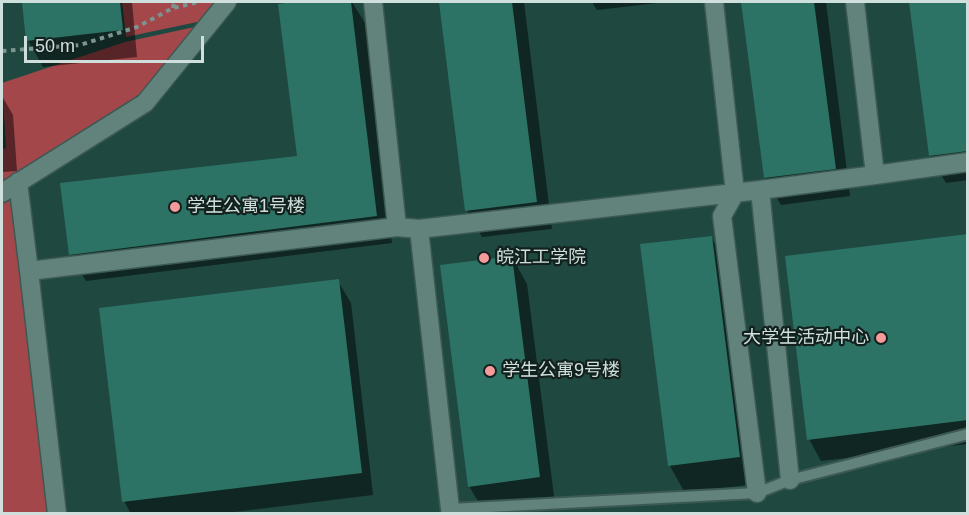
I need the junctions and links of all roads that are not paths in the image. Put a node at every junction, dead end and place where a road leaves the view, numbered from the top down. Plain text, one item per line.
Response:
1 (227, 2) edge
2 (373, 2) edge
3 (714, 2) edge
4 (855, 2) edge
5 (968, 162) edge
6 (875, 175) junction
7 (18, 182) junction
8 (760, 190) junction
9 (2, 193) edge
10 (735, 193) junction
11 (397, 227) junction
12 (419, 229) junction
13 (29, 271) junction
14 (968, 434) edge
15 (790, 480) junction
16 (757, 493) junction
17 (450, 509) joint
18 (57, 513) edge

1 - 7 street
2 - 11 street
3 - 10 street
4 - 6 street
5 - 6 street
6 - 8 street
7 - 9 street
7 - 13 street
8 - 10 street
8 - 15 street
10 - 12 street
10 - 16 street
11 - 12 street
11 - 13 street
12 - 17 street
13 - 18 street
14 - 15 lane
15 - 16 lane
16 - 17 lane

